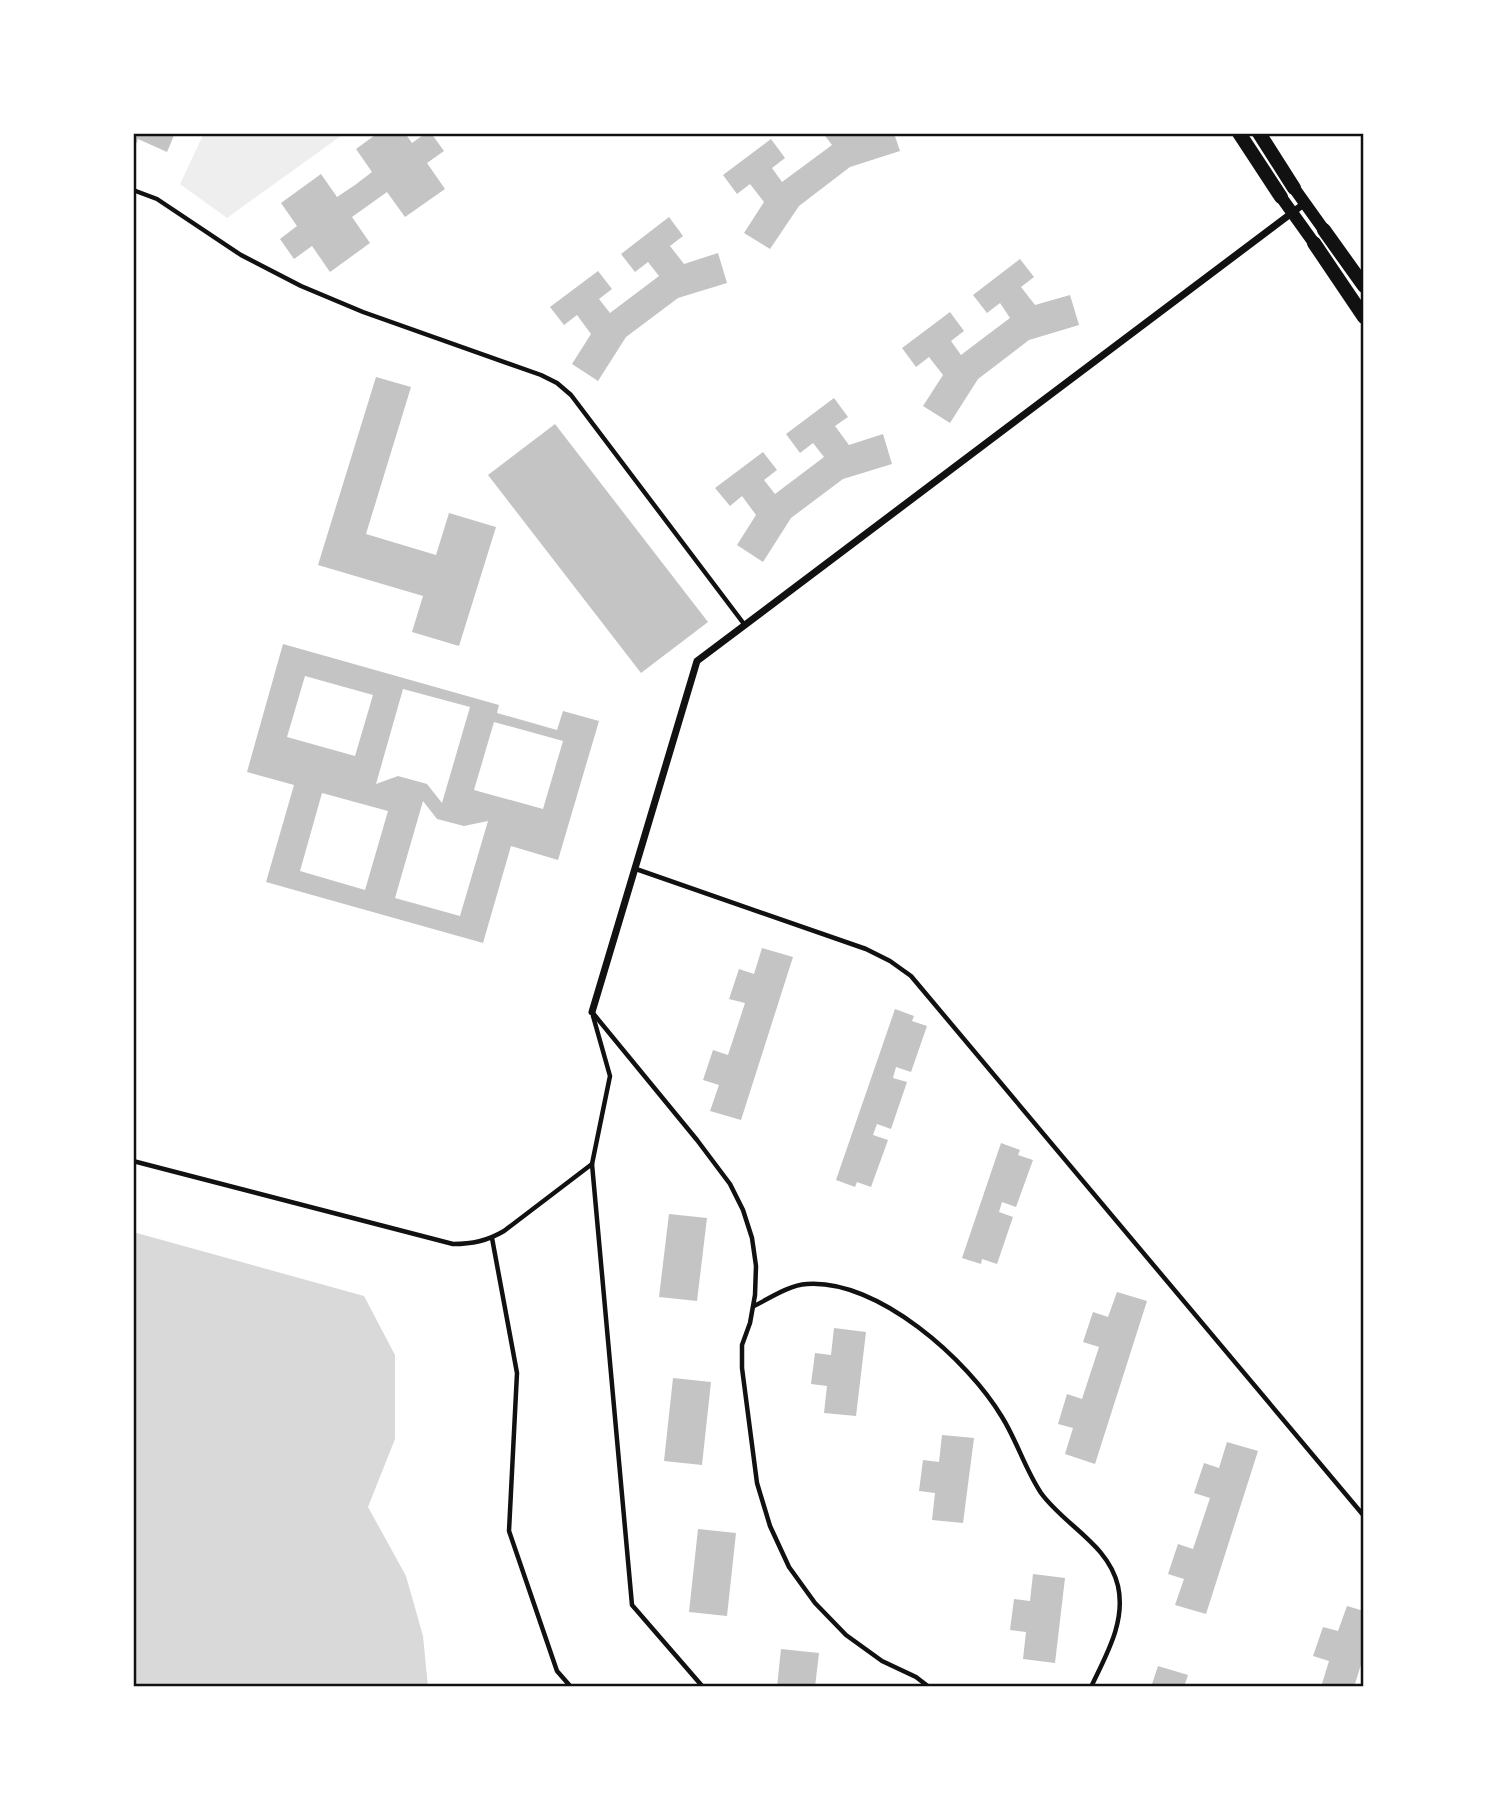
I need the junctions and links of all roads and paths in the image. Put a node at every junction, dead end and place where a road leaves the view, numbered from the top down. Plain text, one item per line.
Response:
1 (1239, 133) edge
2 (1259, 133) edge
3 (1294, 188) joint
4 (133, 190) edge
5 (1281, 197) joint
6 (1306, 203) junction
7 (1292, 212) junction
8 (1324, 230) joint
9 (1314, 243) joint
10 (1364, 286) edge
11 (1364, 317) edge
12 (745, 625) junction
13 (635, 869) junction
14 (592, 1012) junction
15 (133, 1161) edge
16 (592, 1164) junction
17 (492, 1238) junction
18 (753, 1307) junction
19 (1364, 1516) edge
20 (571, 1687) edge
21 (703, 1687) edge
22 (929, 1687) edge
23 (1091, 1687) edge

1 - 5 main road
2 - 3 main road
3 - 6 street
4 - 12 lane
5 - 7 street
6 - 7 street
6 - 8 street
7 - 9 street
7 - 12 street
8 - 10 main road
9 - 11 main road
12 - 13 street
13 - 14 street
13 - 19 lane
14 - 16 lane
14 - 18 lane
15 - 17 lane
16 - 17 lane
16 - 21 lane
17 - 20 lane
18 - 22 lane
18 - 23 lane

